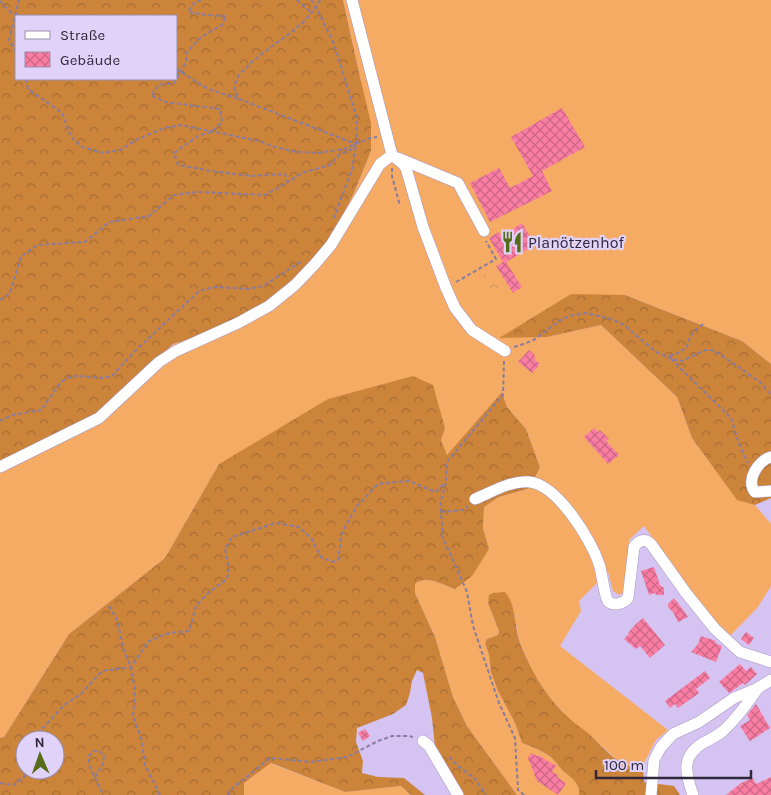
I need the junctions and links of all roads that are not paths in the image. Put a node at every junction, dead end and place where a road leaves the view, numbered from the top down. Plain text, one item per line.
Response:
1 (352, 0) edge
2 (392, 156) junction
3 (484, 231) road end
4 (505, 351) road end
5 (771, 457) edge
6 (0, 467) edge
7 (771, 491) edge
8 (476, 499) road end
9 (771, 662) edge
10 (771, 680) edge
11 (758, 688) junction
12 (423, 741) road end
13 (458, 795) edge
14 (651, 795) edge
15 (693, 795) edge

1 - 2 street
2 - 3 street
2 - 4 street
2 - 6 street
5 - 7 street
8 - 9 street
10 - 11 street
11 - 14 street
11 - 15 street
12 - 13 street

